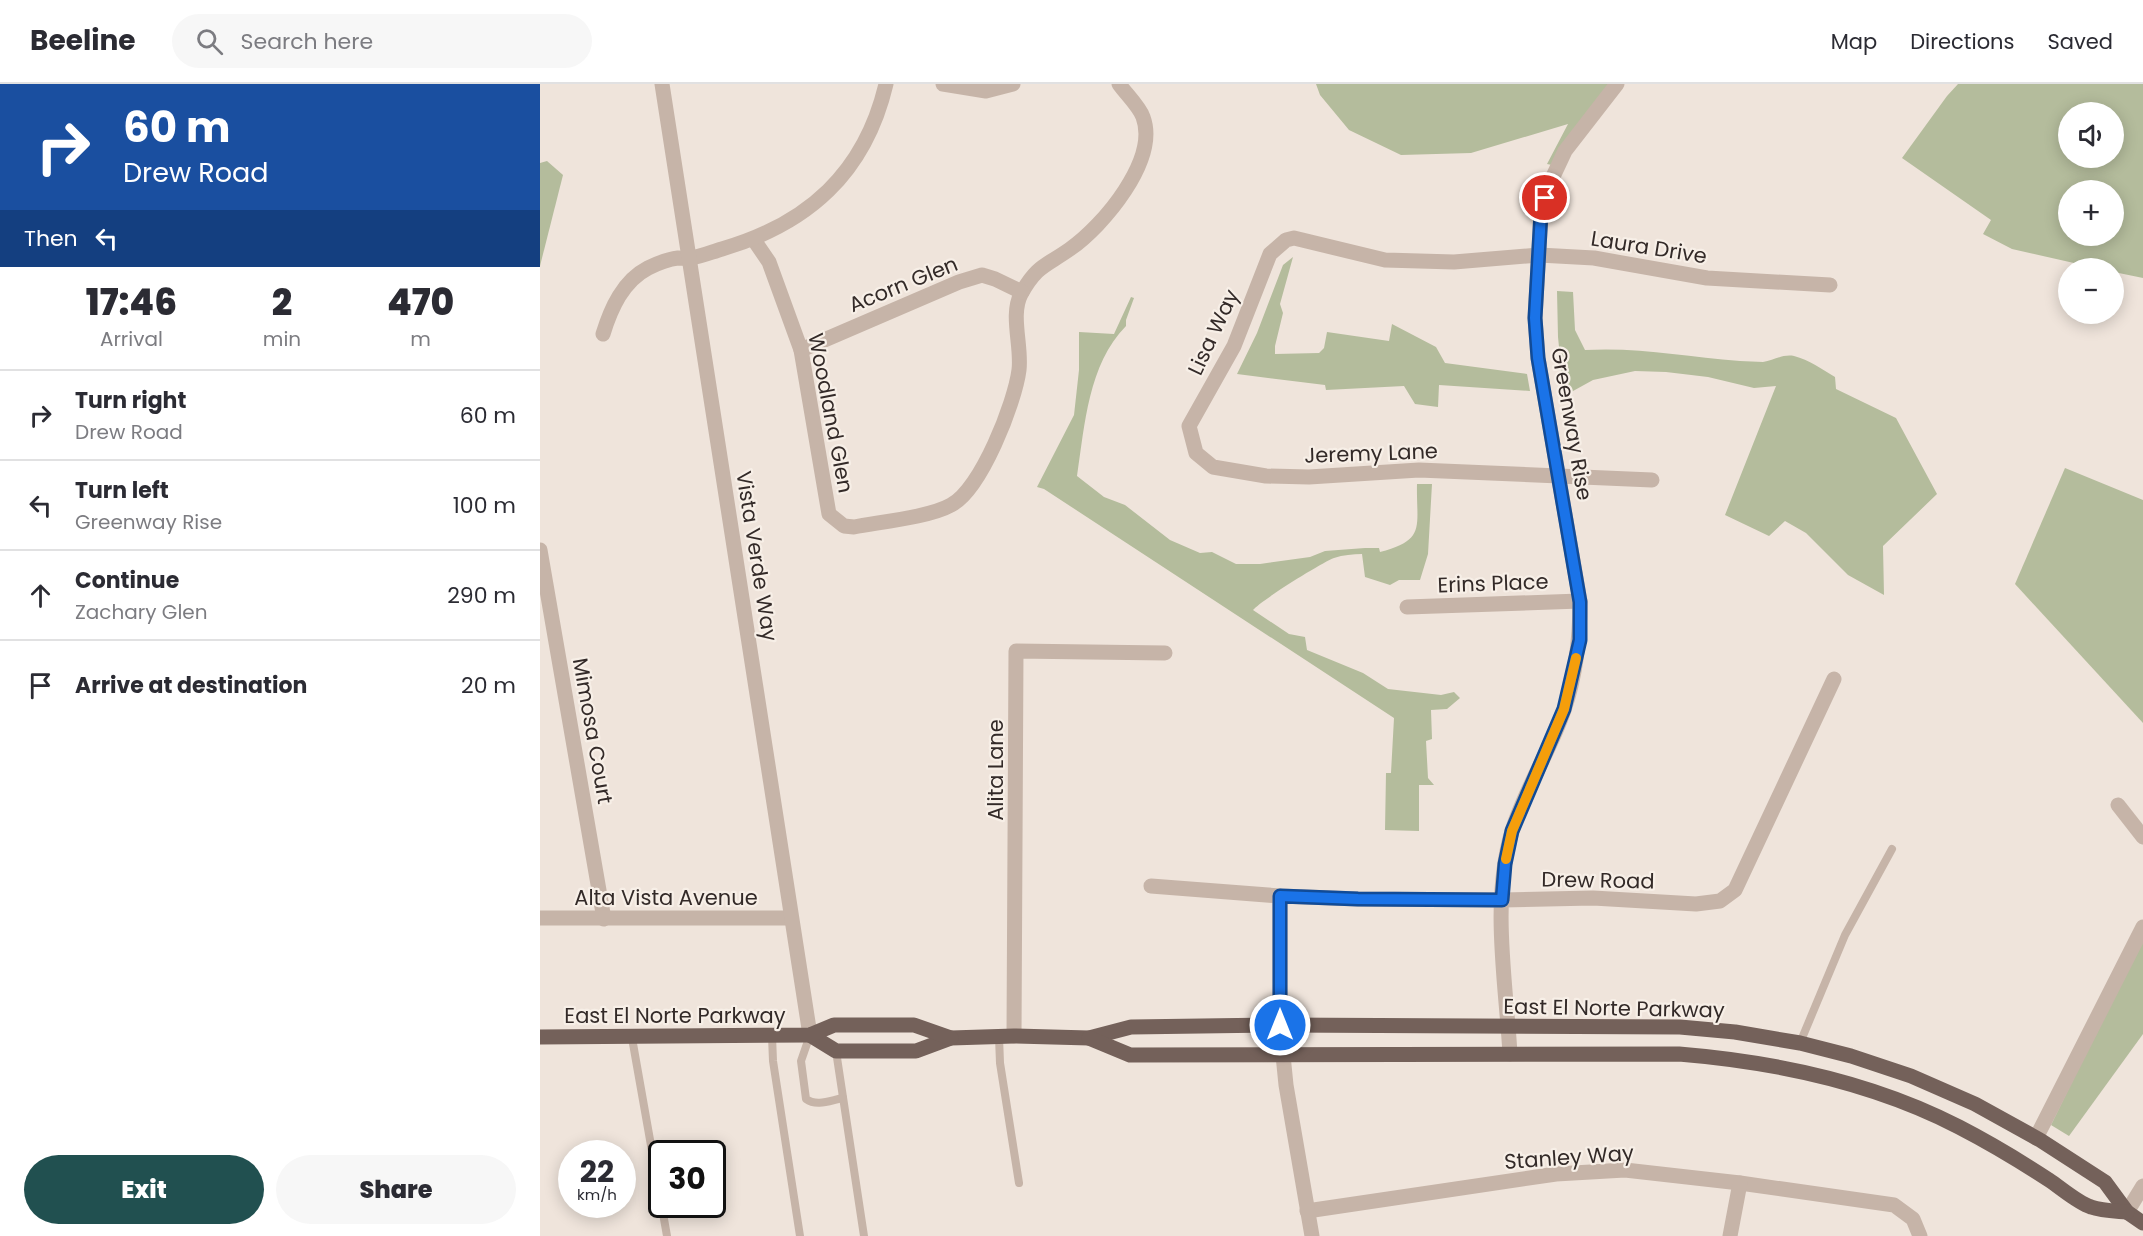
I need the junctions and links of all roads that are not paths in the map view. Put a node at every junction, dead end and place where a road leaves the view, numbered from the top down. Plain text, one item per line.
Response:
1 (662, 84) edge
2 (886, 84) edge
3 (943, 84) edge
4 (1013, 84) edge
5 (1119, 84) edge
6 (1617, 84) edge
7 (754, 240) junction
8 (1286, 240) joint
9 (1539, 255) junction
10 (690, 259) junction
11 (1830, 285) dead end
12 (1022, 292) junction
13 (603, 334) dead end
14 (801, 350) junction
15 (1194, 447) joint
16 (1560, 475) junction
17 (1652, 480) dead end
18 (540, 550) edge
19 (1580, 602) junction
20 (1407, 607) dead end
21 (1165, 653) dead end
22 (1834, 679) dead end
23 (2118, 805) dead end
24 (2143, 837) edge
25 (1892, 849) dead end
26 (1151, 886) dead end
27 (1280, 896) junction
28 (1502, 900) junction
29 (540, 918) edge
30 (791, 918) junction
31 (604, 919) junction
32 (2143, 927) edge
33 (1280, 1025) junction
34 (1508, 1026) junction
35 (810, 1035) junction
36 (772, 1036) junction
37 (540, 1037) edge
38 (1007, 1037) junction
39 (632, 1038) junction
40 (951, 1038) junction
41 (1089, 1038) junction
42 (1800, 1043) junction
43 (836, 1051) junction
44 (1510, 1054) junction
45 (1282, 1055) junction
46 (843, 1098) junction
47 (2036, 1138) junction
48 (1740, 1183) junction
49 (1019, 1184) dead end
50 (2143, 1186) edge
51 (1307, 1211) junction
52 (2127, 1212) junction
53 (2143, 1223) edge
54 (667, 1236) edge
55 (800, 1236) edge
56 (864, 1236) edge
57 (1312, 1236) edge
58 (1730, 1236) edge
59 (1920, 1236) edge

1 - 10 street, Vista Verde Way
2 - 7 street
3 - 4 street
5 - 12 street, Woodland Glen
6 - 9 street, Greenway Rise
7 - 10 street
7 - 14 street, Woodland Glen
8 - 9 street, Laura Drive
8 - 15 street, Lisa Way
9 - 11 street, Laura Drive
9 - 16 street, Greenway Rise
10 - 13 street
10 - 30 street, Vista Verde Way
12 - 14 street, Acorn Glen
12 - 14 street, Woodland Glen
15 - 16 street, Jeremy Lane
16 - 17 street, Jeremy Lane
16 - 19 street, Greenway Rise
18 - 31 street, Mimosa Court
19 - 20 street, Erins Place
19 - 28 street, Greenway Rise
21 - 38 street, Alita Lane
22 - 28 street, Drew Road
23 - 24 street
25 - 42 lane
26 - 27 street, Drew Road
27 - 28 street, Drew Road
27 - 33 street
28 - 34 street, Greenway Rise
29 - 31 street, Alta Vista Avenue
30 - 31 street, Alta Vista Avenue
30 - 35 street, Vista Verde Way
32 - 47 street
33 - 34 main road, East El Norte Parkway
33 - 41 main road, East El Norte Parkway
33 - 45 street
34 - 42 main road, East El Norte Parkway
34 - 44 street, Greenway Rise
35 - 36 main road, East El Norte Parkway
35 - 40 main road, East El Norte Parkway
35 - 43 main road, East El Norte Parkway
35 - 46 lane
36 - 39 main road, East El Norte Parkway
36 - 55 lane
37 - 39 main road, East El Norte Parkway
38 - 40 main road, East El Norte Parkway
38 - 41 main road, East El Norte Parkway
38 - 49 lane
39 - 54 lane
40 - 43 main road, East El Norte Parkway
41 - 45 main road, East El Norte Parkway
42 - 47 main road, East El Norte Parkway
43 - 46 lane
44 - 45 main road, East El Norte Parkway
44 - 52 main road, East El Norte Parkway
45 - 51 street
46 - 56 lane
47 - 52 main road, East El Norte Parkway
48 - 51 street, Stanley Way
48 - 58 street
48 - 59 street, Stanley Way
50 - 52 street
51 - 57 street
52 - 53 main road, East El Norte Parkway

